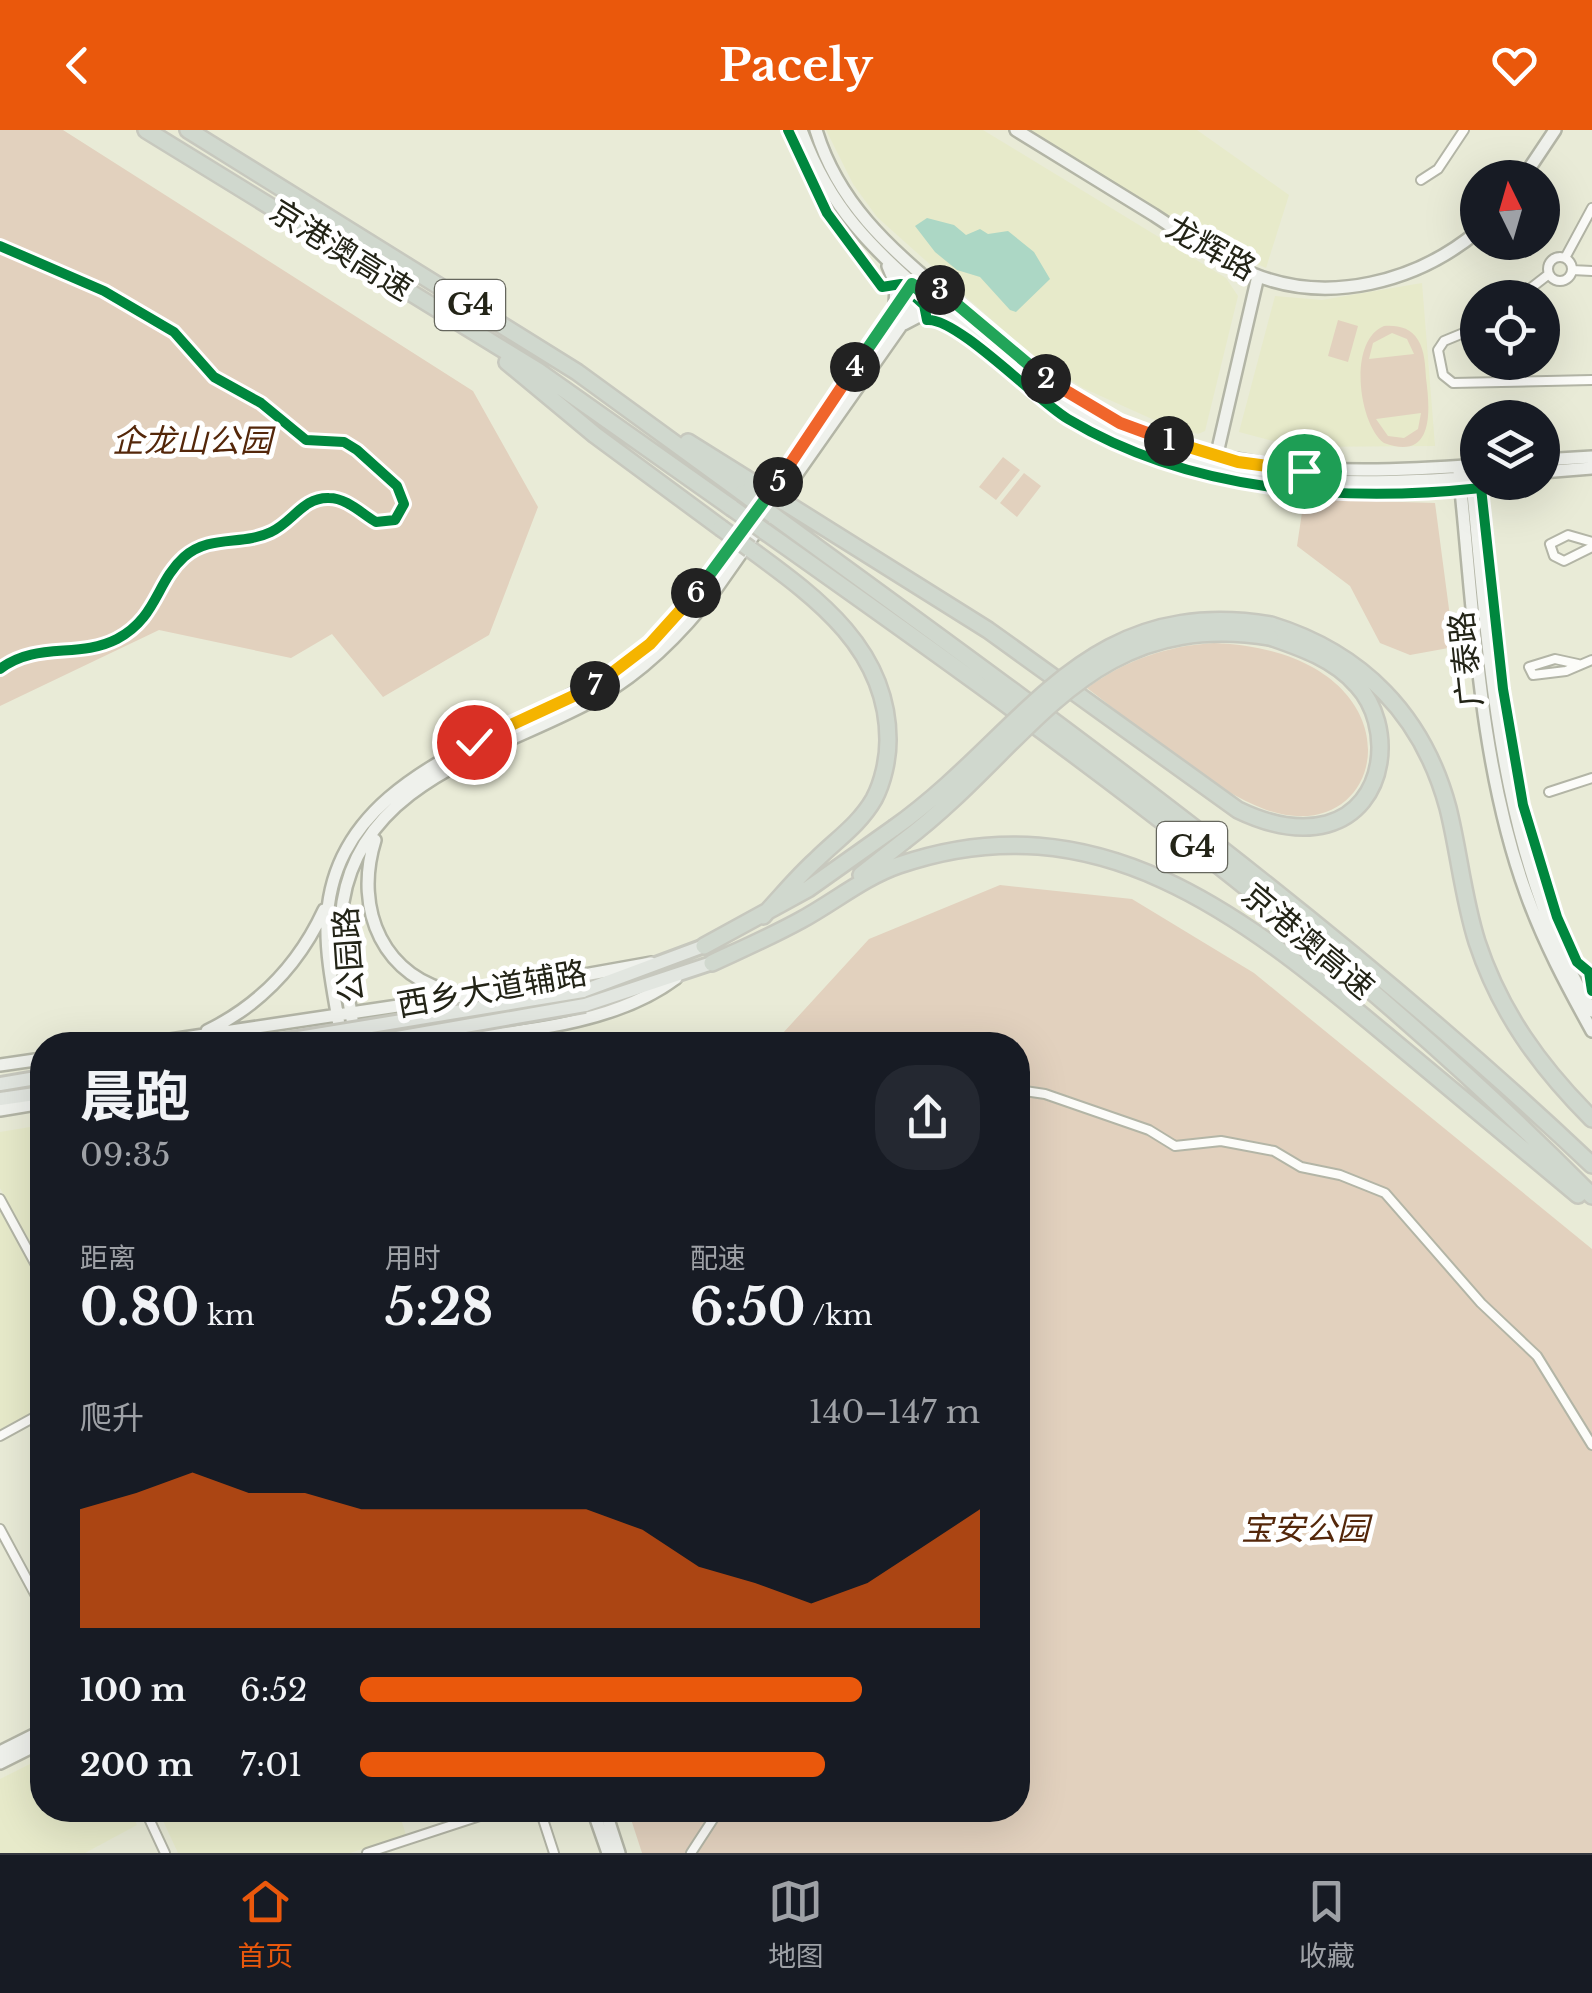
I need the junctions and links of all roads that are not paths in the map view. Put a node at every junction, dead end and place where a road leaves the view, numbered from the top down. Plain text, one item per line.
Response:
1 (146, 130) edge
2 (188, 130) edge
3 (802, 130) edge
4 (816, 130) edge
5 (1016, 130) edge
6 (1464, 130) edge
7 (1554, 130) edge
8 (1535, 160) edge
9 (1421, 180) dead end
10 (1592, 208) edge
11 (1460, 243) edge
12 (0, 246) edge
13 (1565, 258) junction
14 (886, 262) junction
15 (1572, 270) junction
16 (1592, 271) edge
17 (1549, 274) junction
18 (1258, 276) junction
19 (1541, 280) edge
20 (922, 283) junction
21 (894, 310) junction
22 (950, 316) junction
23 (900, 326) junction
24 (466, 327) junction
25 (1460, 334) edge
26 (1592, 380) edge
27 (1592, 456) edge
28 (1560, 459) edge
29 (1215, 462) junction
30 (1592, 468) edge
31 (1560, 471) edge
32 (1460, 473) edge
33 (1471, 500) edge
34 (1472, 500) edge
35 (779, 509) junction
36 (1592, 545) edge
37 (1271, 631) junction
38 (1592, 660) edge
39 (1578, 664) junction
40 (0, 669) edge
41 (1592, 778) edge
42 (1549, 792) dead end
43 (381, 826) junction
44 (899, 835) junction
45 (330, 899) junction
46 (763, 916) junction
47 (802, 920) junction
48 (704, 946) joint
49 (670, 961) junction
50 (712, 963) joint
51 (680, 974) junction
52 (478, 994) junction
53 (584, 998) junction
54 (440, 1000) junction
55 (1592, 1011) edge
56 (352, 1013) junction
57 (338, 1015) junction
58 (246, 1029) junction
59 (1592, 1031) edge
60 (202, 1032) edge
61 (224, 1032) edge
62 (254, 1032) edge
63 (340, 1032) edge
64 (347, 1032) edge
65 (354, 1032) edge
66 (419, 1032) edge
67 (424, 1032) edge
68 (517, 1032) edge
69 (30, 1061) edge
70 (0, 1066) edge
71 (30, 1079) edge
72 (0, 1084) edge
73 (1030, 1092) edge
74 (30, 1095) edge
75 (0, 1099) edge
76 (30, 1105) edge
77 (0, 1110) edge
78 (1592, 1119) edge
79 (1592, 1165) edge
80 (1592, 1196) edge
81 (0, 1199) edge
82 (1592, 1206) edge
83 (30, 1254) edge
84 (30, 1420) edge
85 (0, 1436) edge
86 (1592, 1445) edge
87 (0, 1529) edge
88 (30, 1584) edge
89 (30, 1737) edge
90 (30, 1748) edge
91 (0, 1752) edge
92 (0, 1763) edge
93 (152, 1822) edge
94 (461, 1822) edge
95 (544, 1822) edge
96 (597, 1822) edge
97 (609, 1822) edge
98 (711, 1822) edge
99 (166, 1853) edge
100 (367, 1853) edge
101 (554, 1853) edge
102 (608, 1853) edge
103 (619, 1853) edge
104 (691, 1853) edge

1 - 24 highway, 京港澳高速 / G4
2 - 35 highway, 京港澳高速 / G4, bridge
3 - 14 main road
4 - 20 main road
5 - 18 main road, 龙辉路
6 - 9 street
7 - 8 main road
10 - 13 street
11 - 18 main road, 龙辉路
12 - 40 street
13 - 15 street
13 - 17 street
14 - 20 main road
14 - 21 main road
15 - 16 street
15 - 17 street
17 - 19 street
18 - 29 main road
20 - 21 main road, 公园路
20 - 22 main road
20 - 23 main road, 公园路
20 - 29 main road
21 - 45 main road, 公园路
22 - 23 main road
22 - 29 main road
23 - 43 main road, 公园路
24 - 46 highway, bridge
24 - 80 highway, 京港澳高速 / G4, bridge
25 - 26 street
27 - 28 main road
29 - 32 main road
30 - 31 main road
33 - 59 main road, 广泰路
34 - 55 main road, 广泰路
35 - 37 highway
35 - 79 highway, 京港澳高速 / G4
36 - 36 street
37 - 44 highway, bridge
37 - 78 highway
38 - 39 street
39 - 39 street
41 - 42 street
43 - 52 main road
43 - 56 main road, 公园路
44 - 46 highway
44 - 47 highway
45 - 57 main road, 公园路
45 - 60 main road
46 - 48 highway
47 - 50 highway
47 - 82 highway
48 - 49 main road
49 - 52 main road, 西乡大道辅路
49 - 53 main road
50 - 51 main road
51 - 53 main road
51 - 68 main road, 西乡大道辅路
52 - 54 main road, 西乡大道辅路
53 - 64 main road, bridge
53 - 66 main road, bridge
54 - 56 main road, 西乡大道辅路
54 - 67 main road
56 - 57 main road, 西乡大道辅路
56 - 65 main road, 公园路
57 - 58 main road, 西乡大道辅路
57 - 63 main road, 公园路
58 - 61 main road, 西乡大道辅路
58 - 62 main road
69 - 70 main road
71 - 72 main road
73 - 86 street
74 - 75 main road
76 - 77 main road
81 - 83 street
84 - 85 street
87 - 88 street
89 - 91 main road
90 - 92 main road
93 - 99 street
94 - 100 street
95 - 101 street
96 - 102 main road
97 - 103 main road
98 - 104 street

